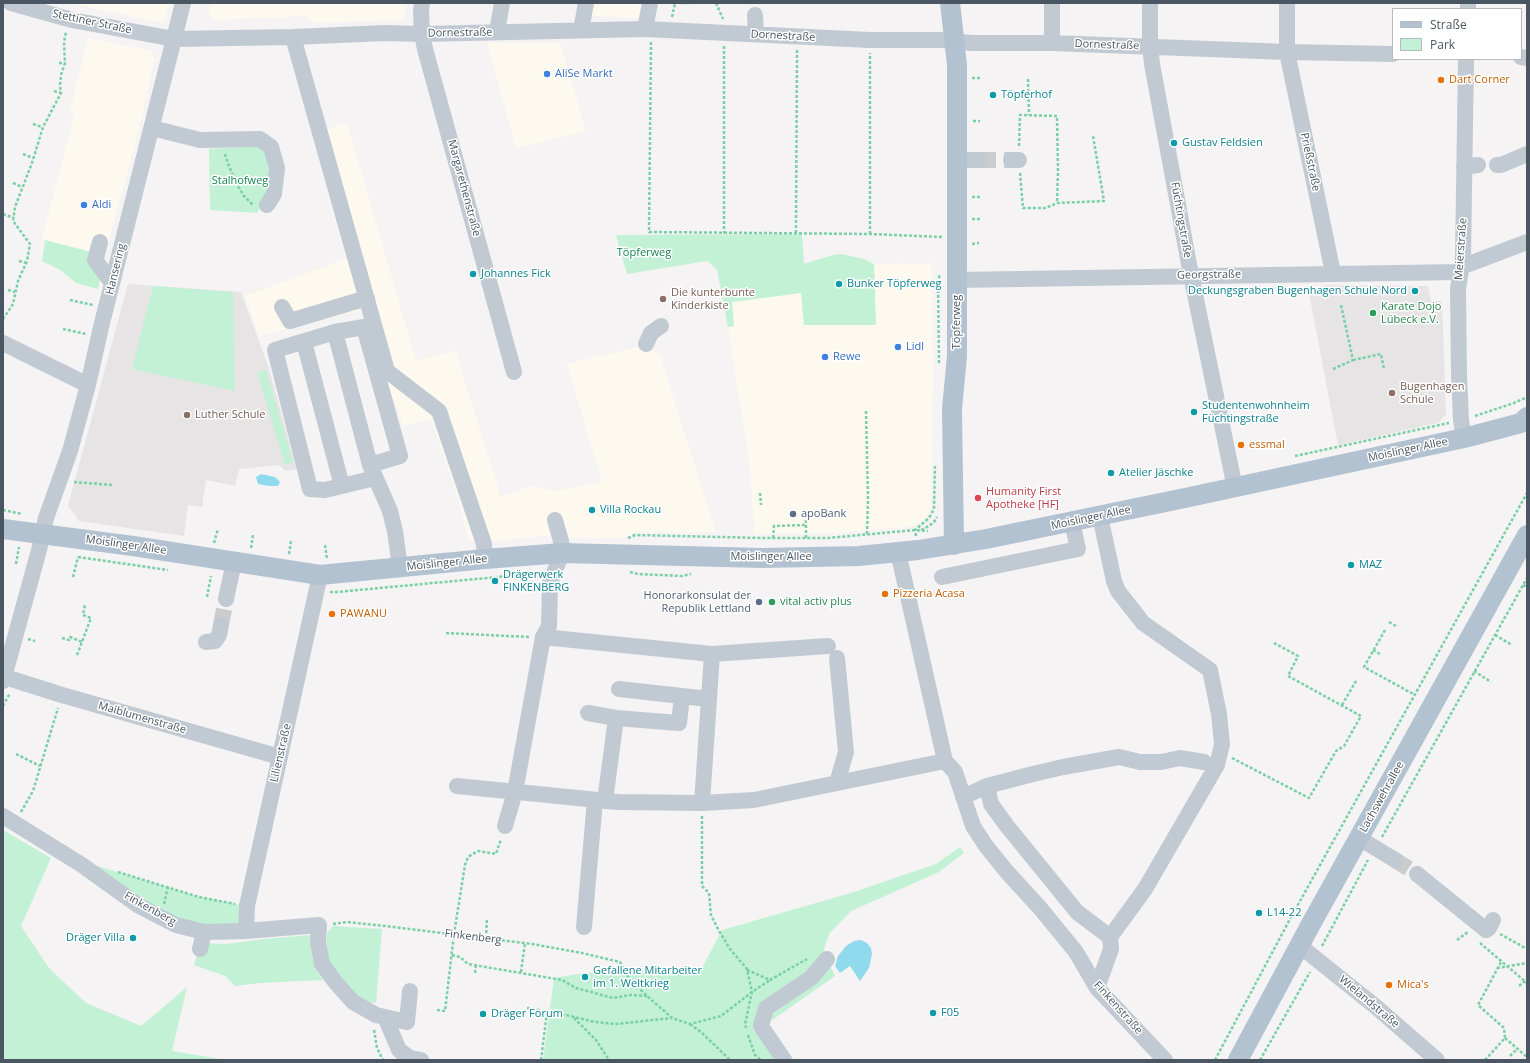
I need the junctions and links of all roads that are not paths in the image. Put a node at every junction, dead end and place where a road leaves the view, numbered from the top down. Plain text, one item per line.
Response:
1 (11, 3) edge
2 (183, 3) edge
3 (422, 3) edge
4 (502, 3) edge
5 (586, 3) edge
6 (650, 3) edge
7 (950, 3) edge
8 (1052, 3) edge
9 (1150, 3) edge
10 (1288, 3) edge
11 (755, 15) dead end
12 (648, 29) junction
13 (581, 30) junction
14 (497, 32) junction
15 (422, 34) junction
16 (756, 34) junction
17 (292, 37) junction
18 (174, 40) junction
19 (955, 41) junction
20 (1052, 43) junction
21 (1150, 46) junction
22 (1286, 52) junction
23 (1392, 54) edge
24 (1466, 60) edge
25 (152, 128) junction
26 (1527, 154) edge
27 (957, 160) junction
28 (980, 160) tunnel mouth
29 (1497, 165) dead end
30 (262, 207) road end
31 (100, 242) dead end
32 (1527, 242) edge
33 (1461, 270) junction
34 (1333, 273) junction
35 (1191, 276) junction
36 (957, 280) junction
37 (112, 283) junction
38 (367, 298) junction
39 (282, 307) dead end
40 (661, 326) dead end
41 (335, 332) junction
42 (304, 342) junction
43 (3, 343) edge
44 (646, 344) dead end
45 (514, 372) dead end
46 (88, 386) junction
47 (1525, 421) edge
48 (1462, 429) junction
49 (372, 472) junction
50 (342, 486) junction
51 (1235, 488) junction
52 (1100, 516) junction
53 (555, 520) dead end
54 (1072, 522) junction
55 (3, 530) edge
56 (42, 534) junction
57 (1527, 535) edge
58 (954, 544) junction
59 (898, 552) junction
60 (562, 553) junction
61 (485, 559) junction
62 (234, 562) junction
63 (400, 568) junction
64 (320, 575) junction
65 (942, 577) dead end
66 (226, 599) tunnel mouth
67 (221, 625) tunnel mouth
68 (544, 637) junction
69 (206, 642) dead end
70 (712, 654) junction
71 (4, 679) edge
72 (619, 688) dead end
73 (682, 696) junction
74 (709, 699) junction
75 (588, 714) dead end
76 (616, 718) junction
77 (280, 757) junction
78 (945, 761) junction
79 (1204, 762) dead end
80 (837, 783) junction
81 (457, 786) dead end
82 (987, 786) junction
83 (515, 792) junction
84 (963, 797) junction
85 (600, 800) junction
86 (702, 804) junction
87 (9, 820) edge
88 (505, 826) road end
89 (1367, 843) junction
90 (1395, 860) tunnel mouth
91 (1417, 874) tunnel mouth
92 (1491, 924) road end
93 (584, 927) dead end
94 (246, 931) junction
95 (204, 932) junction
96 (1110, 937) junction
97 (1300, 946) junction
98 (200, 949) dead end
99 (819, 958) road end
100 (1097, 988) junction
101 (410, 991) dead end
102 (381, 1016) junction
103 (421, 1060) edge
104 (784, 1060) edge
105 (1165, 1060) edge
106 (1238, 1060) edge
107 (1437, 1060) edge

1 - 18 street, Stettiner Straße
2 - 18 street, Hansering
3 - 15 street, Margarethenstraße
4 - 14 street
5 - 13 street
6 - 12 street
7 - 19 main road, Töpferweg
8 - 20 street
9 - 21 street, Füchtingstraße
10 - 22 street, Prießstraße
11 - 16 street
12 - 13 street, Dornestraße
12 - 16 street, Dornestraße
13 - 14 street, Dornestraße
14 - 15 street, Dornestraße
15 - 17 street, Dornestraße
15 - 45 street, Margarethenstraße
16 - 19 street, Dornestraße
17 - 18 street, Dornestraße
17 - 38 street
18 - 25 street, Hansering
19 - 20 street, Dornestraße
19 - 27 main road, Töpferweg
20 - 21 street, Dornestraße
21 - 22 street, Dornestraße
21 - 35 street, Füchtingstraße
22 - 23 street, Dornestraße
22 - 34 street, Prießstraße
24 - 33 street, Meierstraße
25 - 30 street
25 - 37 street, Hansering
26 - 29 street
27 - 28 street
27 - 36 main road, Töpferweg
31 - 37 street
32 - 33 street, Georgstraße
33 - 34 street, Georgstraße
33 - 48 street, Meierstraße
34 - 35 street, Georgstraße
35 - 36 street, Georgstraße
35 - 51 street, Füchtingstraße
36 - 58 main road, Töpferweg
37 - 46 street, Hansering
38 - 39 street
38 - 61 street
40 - 44 street
41 - 42 street
41 - 49 street
41 - 49 street
42 - 50 street
42 - 50 street
43 - 46 street
46 - 56 street, Hansering
47 - 48 main road, Moislinger Allee
48 - 51 main road, Moislinger Allee
49 - 50 street
49 - 63 street
51 - 52 main road, Moislinger Allee
52 - 54 main road, Moislinger Allee
52 - 96 street
53 - 60 street
54 - 58 main road, Moislinger Allee
54 - 65 street
55 - 56 main road, Moislinger Allee
56 - 62 main road, Moislinger Allee
56 - 71 street, Hansering
57 - 89 main road, Lachswehrallee
58 - 59 main road, Moislinger Allee
59 - 60 main road, Moislinger Allee
59 - 78 street
60 - 61 main road, Moislinger Allee
60 - 68 street
61 - 63 main road, Moislinger Allee
62 - 64 main road, Moislinger Allee
62 - 66 street
63 - 64 main road, Moislinger Allee
64 - 77 street, Lilienstraße
67 - 69 street
68 - 70 street
68 - 83 street
70 - 74 street
70 - 80 street
71 - 77 street, Maiblumenstraße
72 - 73 street
73 - 74 street
73 - 76 street
74 - 86 street
75 - 76 street
76 - 85 street
77 - 94 street, Lilienstraße
78 - 80 street
78 - 84 street, Finkenstraße
79 - 82 street
80 - 86 street
81 - 83 street
82 - 84 street
82 - 96 street
83 - 85 street
83 - 88 street
84 - 100 street, Finkenstraße
85 - 86 street
85 - 93 street
87 - 95 street, Finkenberg
89 - 90 street
89 - 97 main road, Lachswehrallee
91 - 92 street
94 - 95 street, Finkenberg
94 - 102 street, Finkenberg
95 - 98 street
96 - 100 street
97 - 106 main road, Lachswehrallee
97 - 107 street, Wielandstraße
99 - 104 street
100 - 105 street, Finkenstraße
101 - 102 street
102 - 103 street

